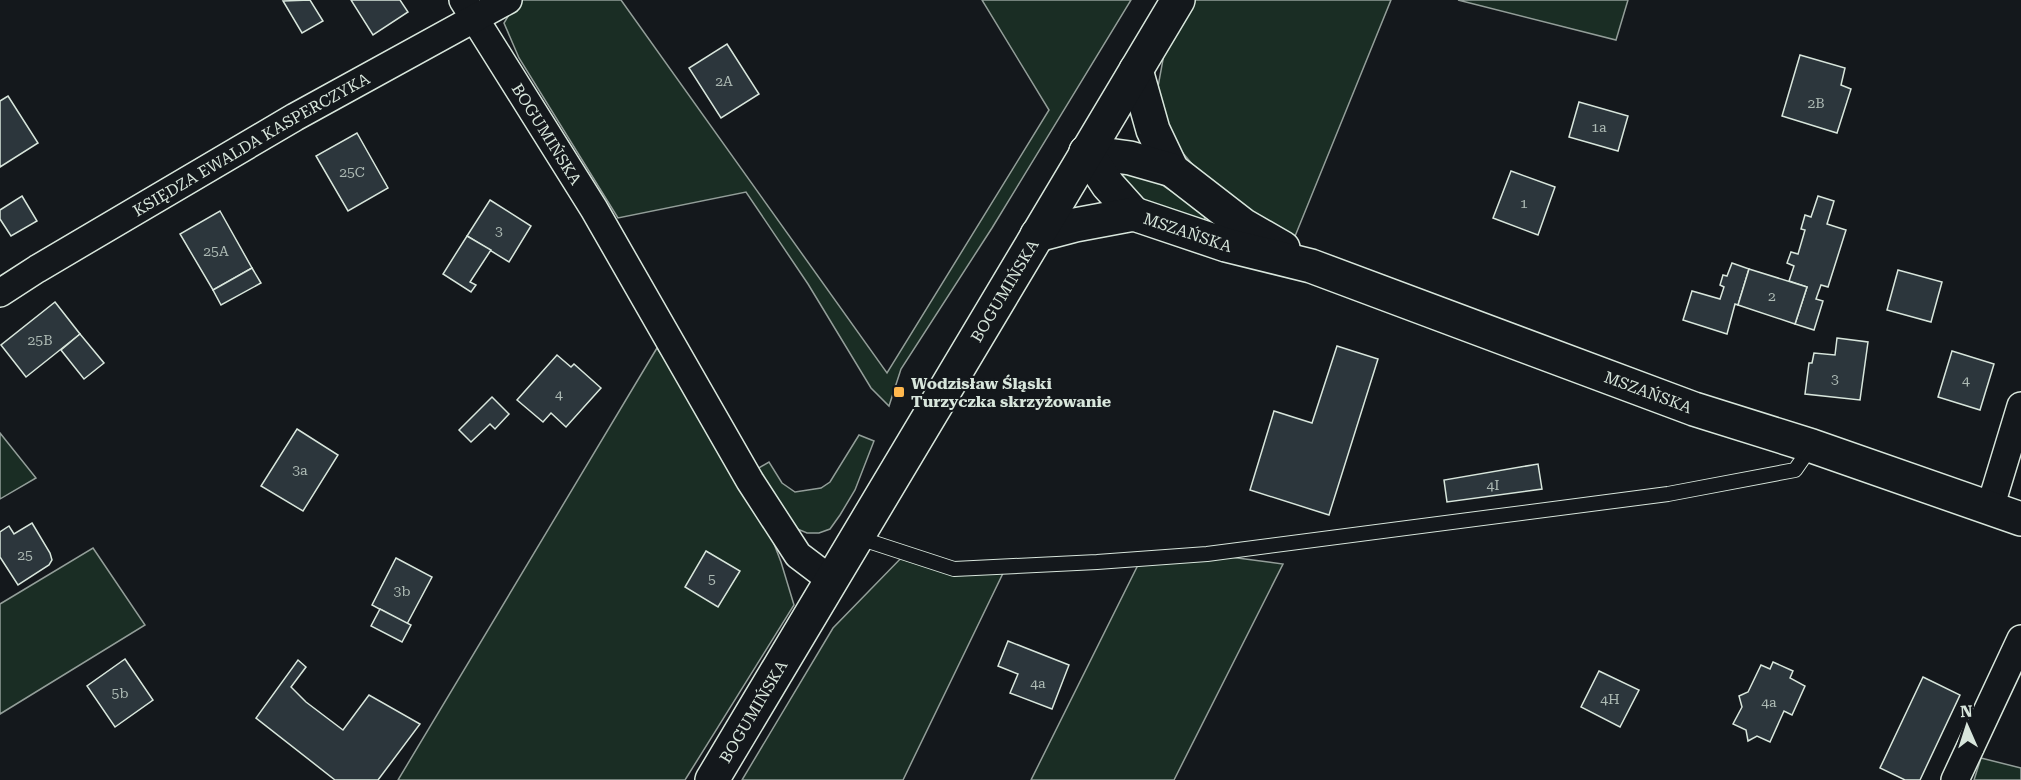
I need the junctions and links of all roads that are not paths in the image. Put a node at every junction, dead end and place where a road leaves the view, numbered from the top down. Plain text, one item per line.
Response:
1 (508, 0) edge
2 (1178, 0) edge
3 (469, 9) edge
4 (1136, 70) junction
5 (1086, 152) junction
6 (1172, 170) junction
7 (1134, 214) junction
8 (1037, 235) junction
9 (1311, 266) junction
10 (0, 293) edge
11 (2021, 406) edge
12 (1812, 446) junction
13 (1990, 508) junction
14 (2021, 519) edge
15 (856, 537) junction
16 (831, 580) junction
17 (2021, 639) edge
18 (712, 780) edge
19 (1955, 780) edge

1 - 3 street, KSIĘDZA EWALDA KASPERCZYKA
2 - 4 street, BOGUMIŃSKA
3 - 10 street, KSIĘDZA EWALDA KASPERCZYKA
3 - 16 street, BOGUMIŃSKA
4 - 5 street, BOGUMIŃSKA
4 - 6 street
5 - 6 street
5 - 7 street
5 - 8 street, BOGUMIŃSKA
6 - 9 street, MSZAŃSKA
7 - 8 street
7 - 9 street, MSZAŃSKA
8 - 15 street, BOGUMIŃSKA
9 - 12 street, MSZAŃSKA
11 - 13 street
12 - 13 street, MSZAŃSKA
12 - 15 lane
13 - 14 street, MSZAŃSKA
15 - 16 street, BOGUMIŃSKA
16 - 18 street, BOGUMIŃSKA
17 - 19 street

